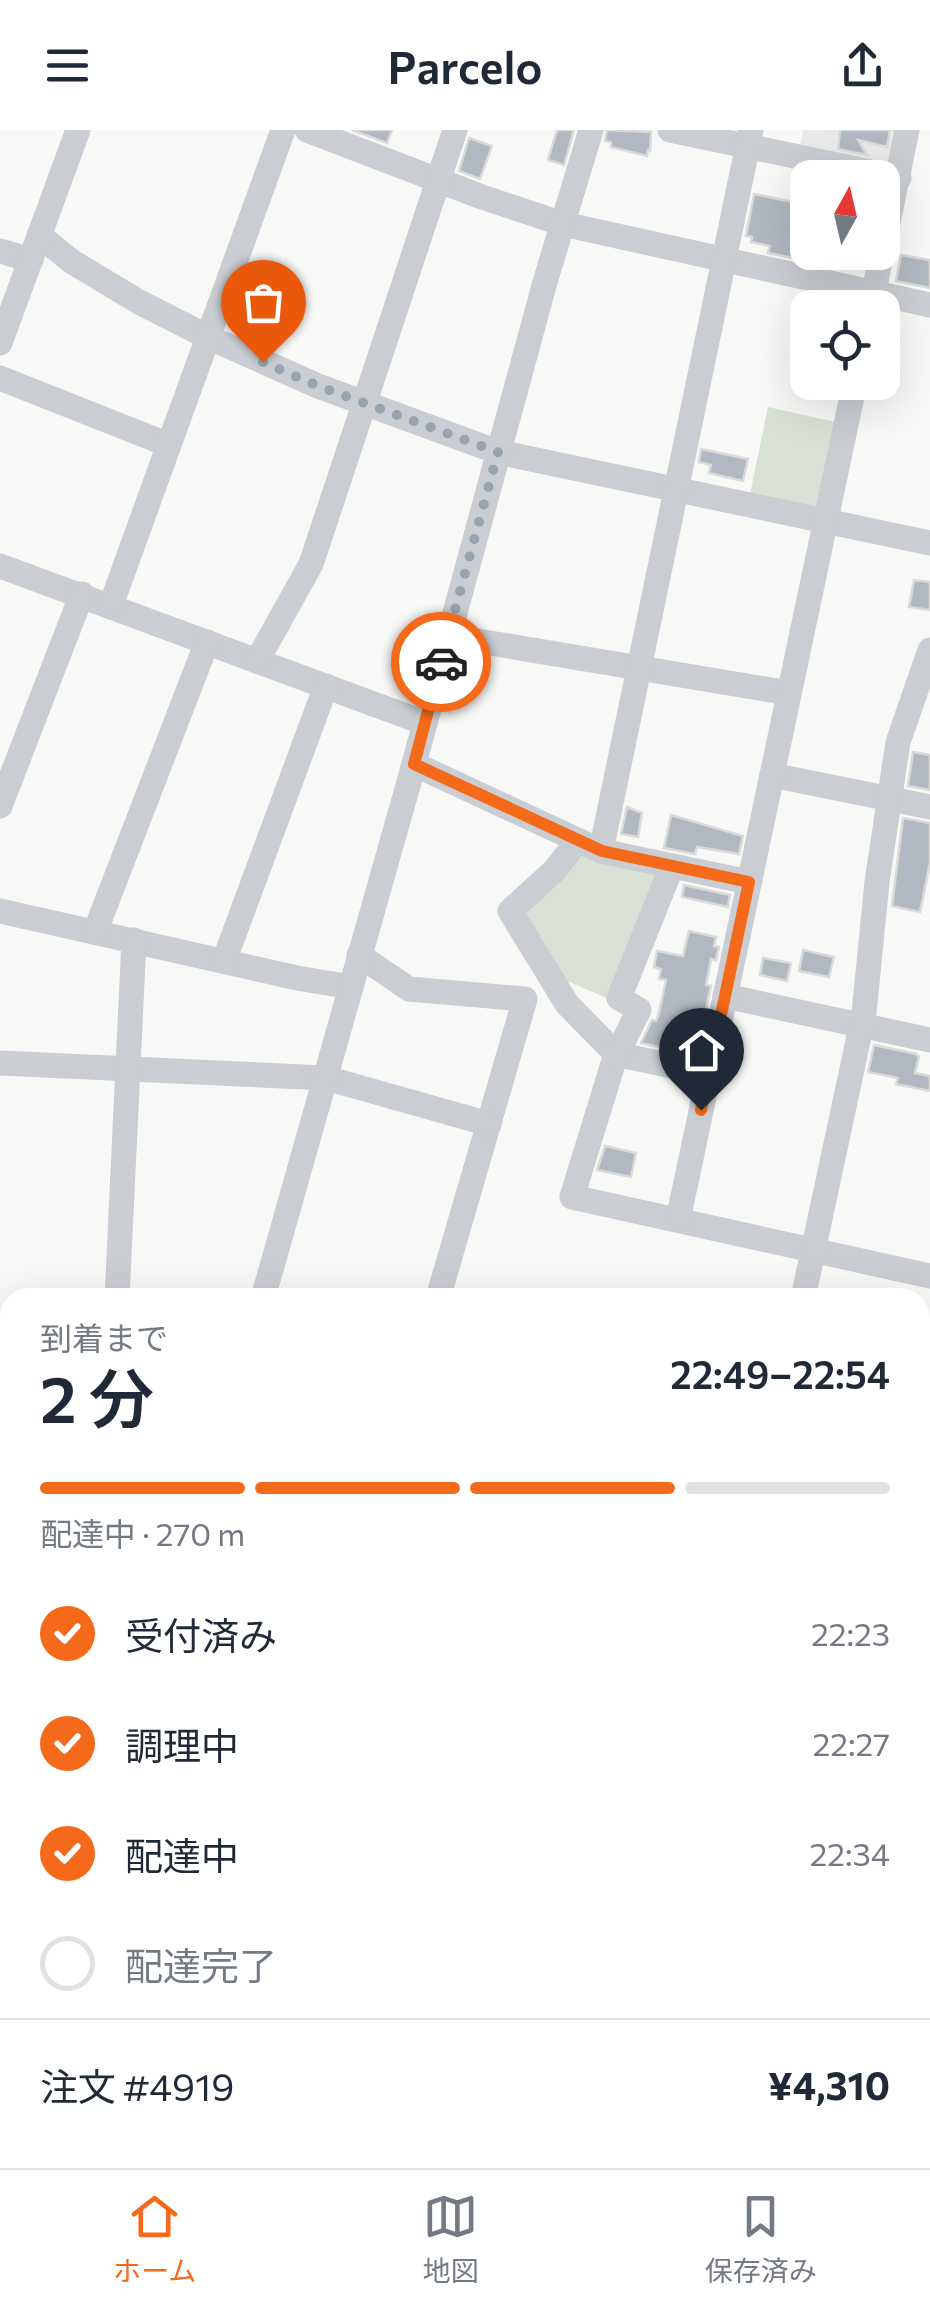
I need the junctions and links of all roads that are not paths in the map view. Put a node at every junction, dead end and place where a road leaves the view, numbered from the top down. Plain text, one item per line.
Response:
1 (78, 130) edge
2 (283, 130) edge
3 (307, 130) edge
4 (455, 130) edge
5 (591, 130) edge
6 (670, 130) edge
7 (908, 130) edge
8 (749, 138) edge
9 (832, 160) edge
10 (900, 173) edge
11 (438, 180) junction
12 (563, 224) junction
13 (39, 235) junction
14 (0, 251) edge
15 (31, 260) junction
16 (724, 260) junction
17 (836, 290) edge
18 (900, 302) edge
19 (930, 305) edge
20 (208, 337) junction
21 (0, 342) edge
22 (0, 378) edge
23 (851, 400) edge
24 (365, 404) junction
25 (169, 445) junction
26 (498, 452) junction
27 (676, 490) junction
28 (826, 522) junction
29 (930, 543) edge
30 (0, 566) edge
31 (82, 594) junction
32 (111, 605) junction
33 (448, 636) junction
34 (207, 642) junction
35 (930, 650) edge
36 (257, 660) junction
37 (639, 669) junction
38 (326, 686) junction
39 (789, 694) junction
40 (425, 723) junction
41 (414, 764) junction
42 (772, 776) junction
43 (891, 799) junction
44 (0, 806) edge
45 (930, 807) edge
46 (590, 846) junction
47 (672, 866) junction
48 (749, 882) junction
49 (0, 911) edge
50 (95, 932) junction
51 (134, 940) junction
52 (360, 955) junction
53 (224, 960) junction
54 (350, 987) junction
55 (726, 996) junction
56 (525, 999) junction
57 (567, 1004) junction
58 (862, 1025) junction
59 (930, 1040) edge
60 (616, 1054) junction
61 (0, 1064) edge
62 (128, 1070) junction
63 (709, 1074) junction
64 (326, 1078) junction
65 (489, 1124) junction
66 (678, 1220) junction
67 (813, 1250) junction
68 (930, 1276) edge
69 (117, 1288) edge
70 (266, 1288) edge
71 (441, 1288) edge
72 (805, 1288) edge

1 - 13 street
2 - 20 street
3 - 11 street
4 - 11 street
5 - 12 street
6 - 8 street
7 - 10 street
8 - 9 street
8 - 16 street
11 - 12 street
11 - 24 street
12 - 16 street
12 - 26 street
13 - 15 street
13 - 20 street
14 - 15 street
15 - 21 street
16 - 17 street
16 - 27 street
18 - 19 street
20 - 24 street
20 - 25 street
22 - 25 street
23 - 28 street
24 - 26 street
24 - 36 street
25 - 32 street
26 - 27 street
26 - 33 street
27 - 28 street
27 - 37 street
28 - 29 street
28 - 39 street
30 - 31 street
31 - 32 street
31 - 44 street
32 - 34 street
33 - 37 street
33 - 40 street
34 - 36 street
34 - 50 street
35 - 43 street
36 - 38 street
37 - 39 street
37 - 46 street
38 - 40 street
38 - 53 street
39 - 42 street
40 - 41 street
41 - 46 street
41 - 52 street
42 - 43 street
42 - 48 street
43 - 45 street
43 - 58 street
46 - 47 street
46 - 57 street
47 - 48 street
47 - 60 street
48 - 55 street
49 - 50 street
50 - 51 street
51 - 53 street
51 - 62 street
52 - 54 street
52 - 56 street
53 - 54 street
54 - 64 street
55 - 58 street
55 - 63 street
56 - 57 street
56 - 65 street
57 - 60 street
58 - 59 street
58 - 67 street
60 - 63 street
60 - 66 street
61 - 62 street
62 - 64 street
62 - 69 street
63 - 66 street
64 - 65 street
64 - 70 street
65 - 71 street
66 - 67 street
67 - 68 street
67 - 72 street

